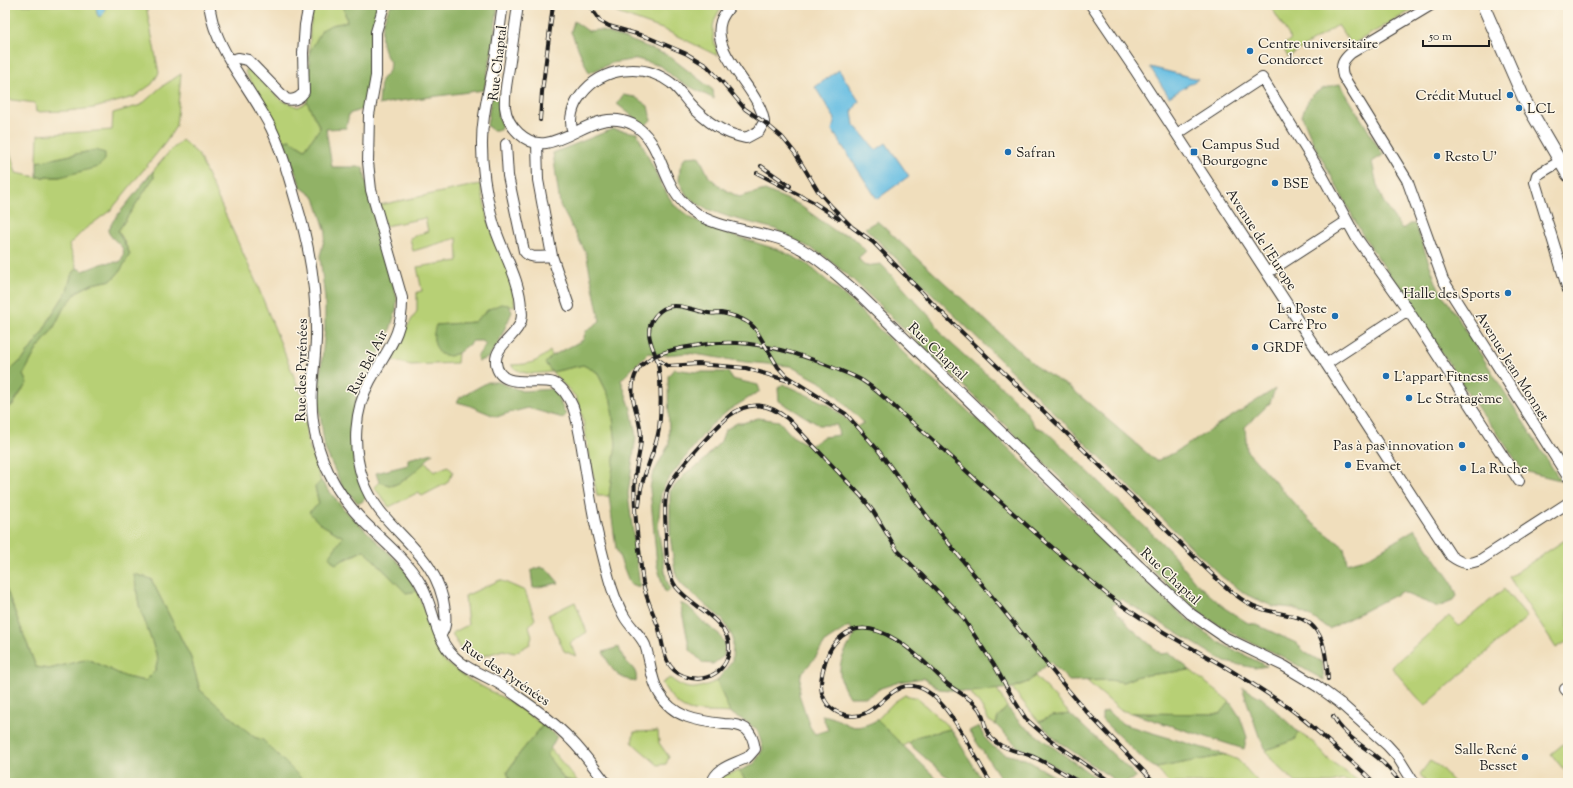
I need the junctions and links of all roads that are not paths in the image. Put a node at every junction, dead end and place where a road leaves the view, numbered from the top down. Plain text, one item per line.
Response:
1 (209, 5) edge
2 (309, 5) edge
3 (384, 5) edge
4 (503, 5) edge
5 (518, 5) edge
6 (731, 5) edge
7 (1091, 5) edge
8 (1431, 5) edge
9 (1483, 5) edge
10 (231, 60) junction
11 (573, 132) junction
12 (1177, 134) junction
13 (537, 143) junction
14 (506, 144) dead end
15 (1559, 162) junction
16 (1568, 175) edge
17 (1347, 221) junction
18 (552, 256) junction
19 (1267, 273) junction
20 (1568, 290) edge
21 (569, 306) dead end
22 (1408, 310) junction
23 (1326, 364) junction
24 (1568, 477) edge
25 (1519, 480) dead end
26 (1568, 503) edge
27 (440, 636) junction
28 (606, 783) edge
29 (712, 783) edge
30 (1414, 783) edge

1 - 10 street, Rue des Pyrénées
2 - 10 street
3 - 27 street, Rue Bel Air
4 - 29 street
5 - 13 street, Rue Chaptal
6 - 11 street
7 - 12 street, Avenue de l'Europe
8 - 24 street, Avenue Jean Monnet
9 - 15 main road
10 - 27 street, Rue des Pyrénées
11 - 13 street, Rue Chaptal
11 - 30 street, Rue Chaptal, bridge
12 - 17 street
12 - 19 street, Avenue de l'Europe
13 - 18 street
14 - 18 street
15 - 16 main road
15 - 20 street
17 - 19 street
17 - 22 street
18 - 21 street
19 - 23 street, Avenue de l'Europe
22 - 23 street
22 - 25 street
23 - 26 street, Avenue de l'Europe
27 - 28 street, Rue des Pyrénées

